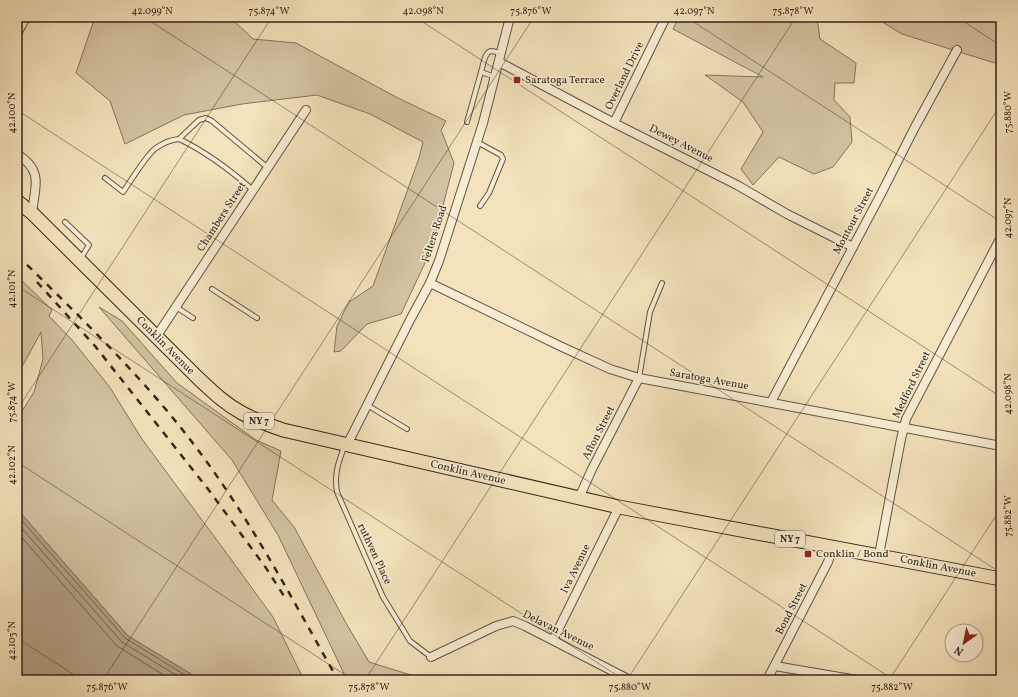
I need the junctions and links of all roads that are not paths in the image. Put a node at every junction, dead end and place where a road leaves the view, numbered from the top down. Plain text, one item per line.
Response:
1 (26, 17) edge
2 (510, 17) edge
3 (666, 17) edge
4 (18, 30) edge
5 (956, 50) dead end
6 (501, 53) junction
7 (499, 62) junction
8 (481, 72) junction
9 (495, 77) junction
10 (306, 110) dead end
11 (467, 122) dead end
12 (614, 123) junction
13 (179, 138) junction
14 (477, 142) junction
15 (17, 154) edge
16 (268, 168) junction
17 (105, 178) dead end
18 (253, 190) junction
19 (17, 201) edge
20 (480, 206) dead end
21 (32, 213) junction
22 (65, 222) dead end
23 (1001, 237) edge
24 (853, 247) junction
25 (80, 260) junction
26 (430, 283) junction
27 (662, 283) dead end
28 (212, 289) dead end
29 (176, 306) junction
30 (193, 318) dead end
31 (257, 318) dead end
32 (156, 337) junction
33 (639, 378) junction
34 (772, 402) junction
35 (367, 405) junction
36 (903, 428) junction
37 (407, 429) dead end
38 (346, 445) junction
39 (1001, 446) edge
40 (579, 498) junction
41 (619, 507) junction
42 (833, 547) junction
43 (879, 556) junction
44 (1001, 579) edge
45 (553, 640) junction
46 (430, 657) joint
47 (775, 666) junction
48 (630, 680) edge
49 (767, 680) edge
50 (857, 680) edge

1 - 4 street
2 - 6 street, Felters Road
3 - 12 street, Overland Drive
5 - 24 street, Montour Street
6 - 7 street, Felters Road
6 - 8 lane
7 - 9 street, Felters Road
7 - 12 street, Dewey Avenue
8 - 9 lane
8 - 11 lane
9 - 14 street, Felters Road
10 - 16 street, Chambers Street
12 - 24 street, Dewey Avenue
13 - 16 lane
13 - 17 lane
13 - 18 lane
14 - 20 lane
14 - 26 street, Felters Road
15 - 21 street
16 - 18 street, Chambers Street
18 - 29 street, Chambers Street
19 - 21 main road, Conklin Avenue / NY 7
21 - 25 main road, Conklin Avenue / NY 7
22 - 25 lane
23 - 36 street, Medford Street
24 - 34 street, Montour Street
25 - 32 main road, Conklin Avenue / NY 7
26 - 33 street, Saratoga Avenue
26 - 35 street, Felters Road
27 - 33 lane
28 - 31 lane
29 - 30 lane
29 - 32 street, Chambers Street
32 - 38 main road, Conklin Avenue / NY 7
33 - 34 street, Saratoga Avenue
33 - 40 street, Afton Street
34 - 36 street, Saratoga Avenue
35 - 37 lane
35 - 38 street, Felters Road
36 - 39 street, Saratoga Avenue
36 - 43 street, Medford Street
38 - 40 main road, Conklin Avenue / NY 7
38 - 46 lane, ruthven Place
40 - 41 main road, Conklin Avenue / NY 7
41 - 42 main road, Conklin Avenue / NY 7
41 - 45 street, Iva Avenue
42 - 43 main road, Conklin Avenue / NY 7
42 - 47 street, Bond Street
43 - 44 main road, Conklin Avenue / NY 7
45 - 46 street, Delavan Avenue
45 - 48 street, Delavan Avenue
47 - 49 street, Bond Street
47 - 50 street

